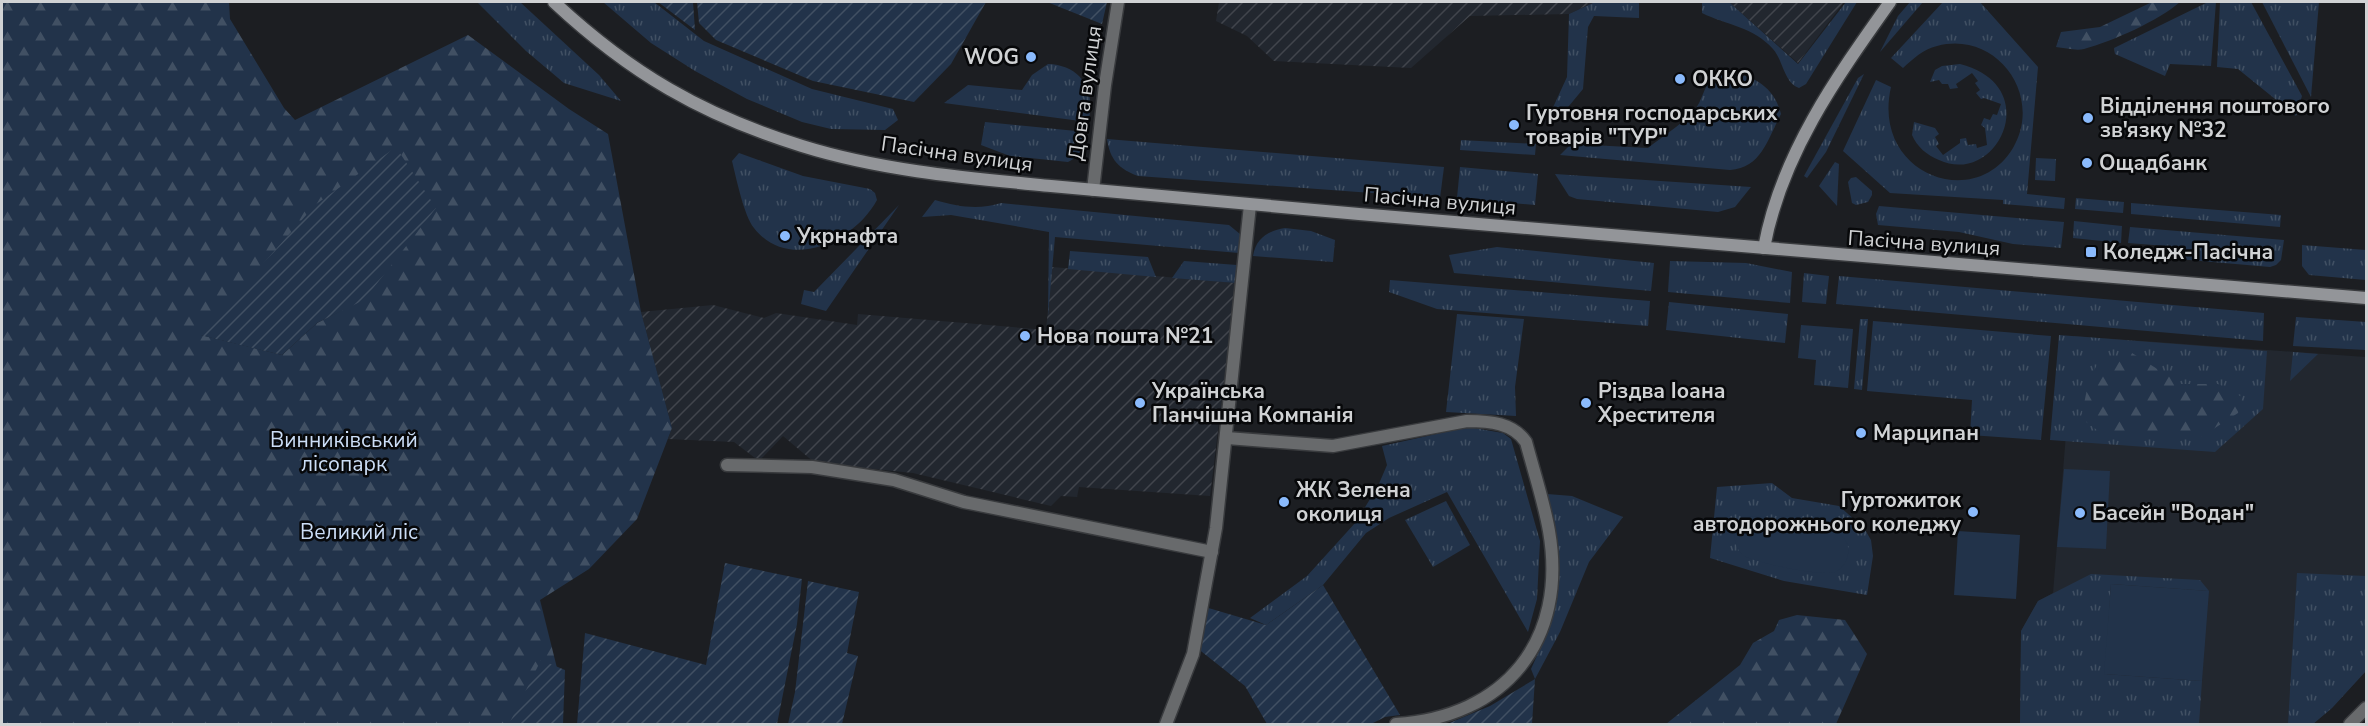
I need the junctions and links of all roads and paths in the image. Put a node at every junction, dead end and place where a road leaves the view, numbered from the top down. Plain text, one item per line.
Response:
1 (554, 2) edge
2 (1118, 2) edge
3 (1890, 2) edge
4 (1093, 190) junction
5 (1250, 205) junction
6 (1764, 248) junction
7 (2367, 298) edge
8 (1227, 438) junction
9 (727, 465) dead end
10 (1212, 552) junction
11 (2367, 708) edge
12 (1166, 724) edge
13 (1396, 724) edge
14 (2350, 724) edge

1 - 4 main road, Пасічна вулиця
2 - 4 street, Довга вулиця
3 - 6 main road
4 - 5 main road, Пасічна вулиця
5 - 6 main road, Пасічна вулиця
5 - 8 street
6 - 7 main road, Пасічна вулиця
8 - 10 street
8 - 13 street
9 - 10 street
10 - 12 street
11 - 14 street

